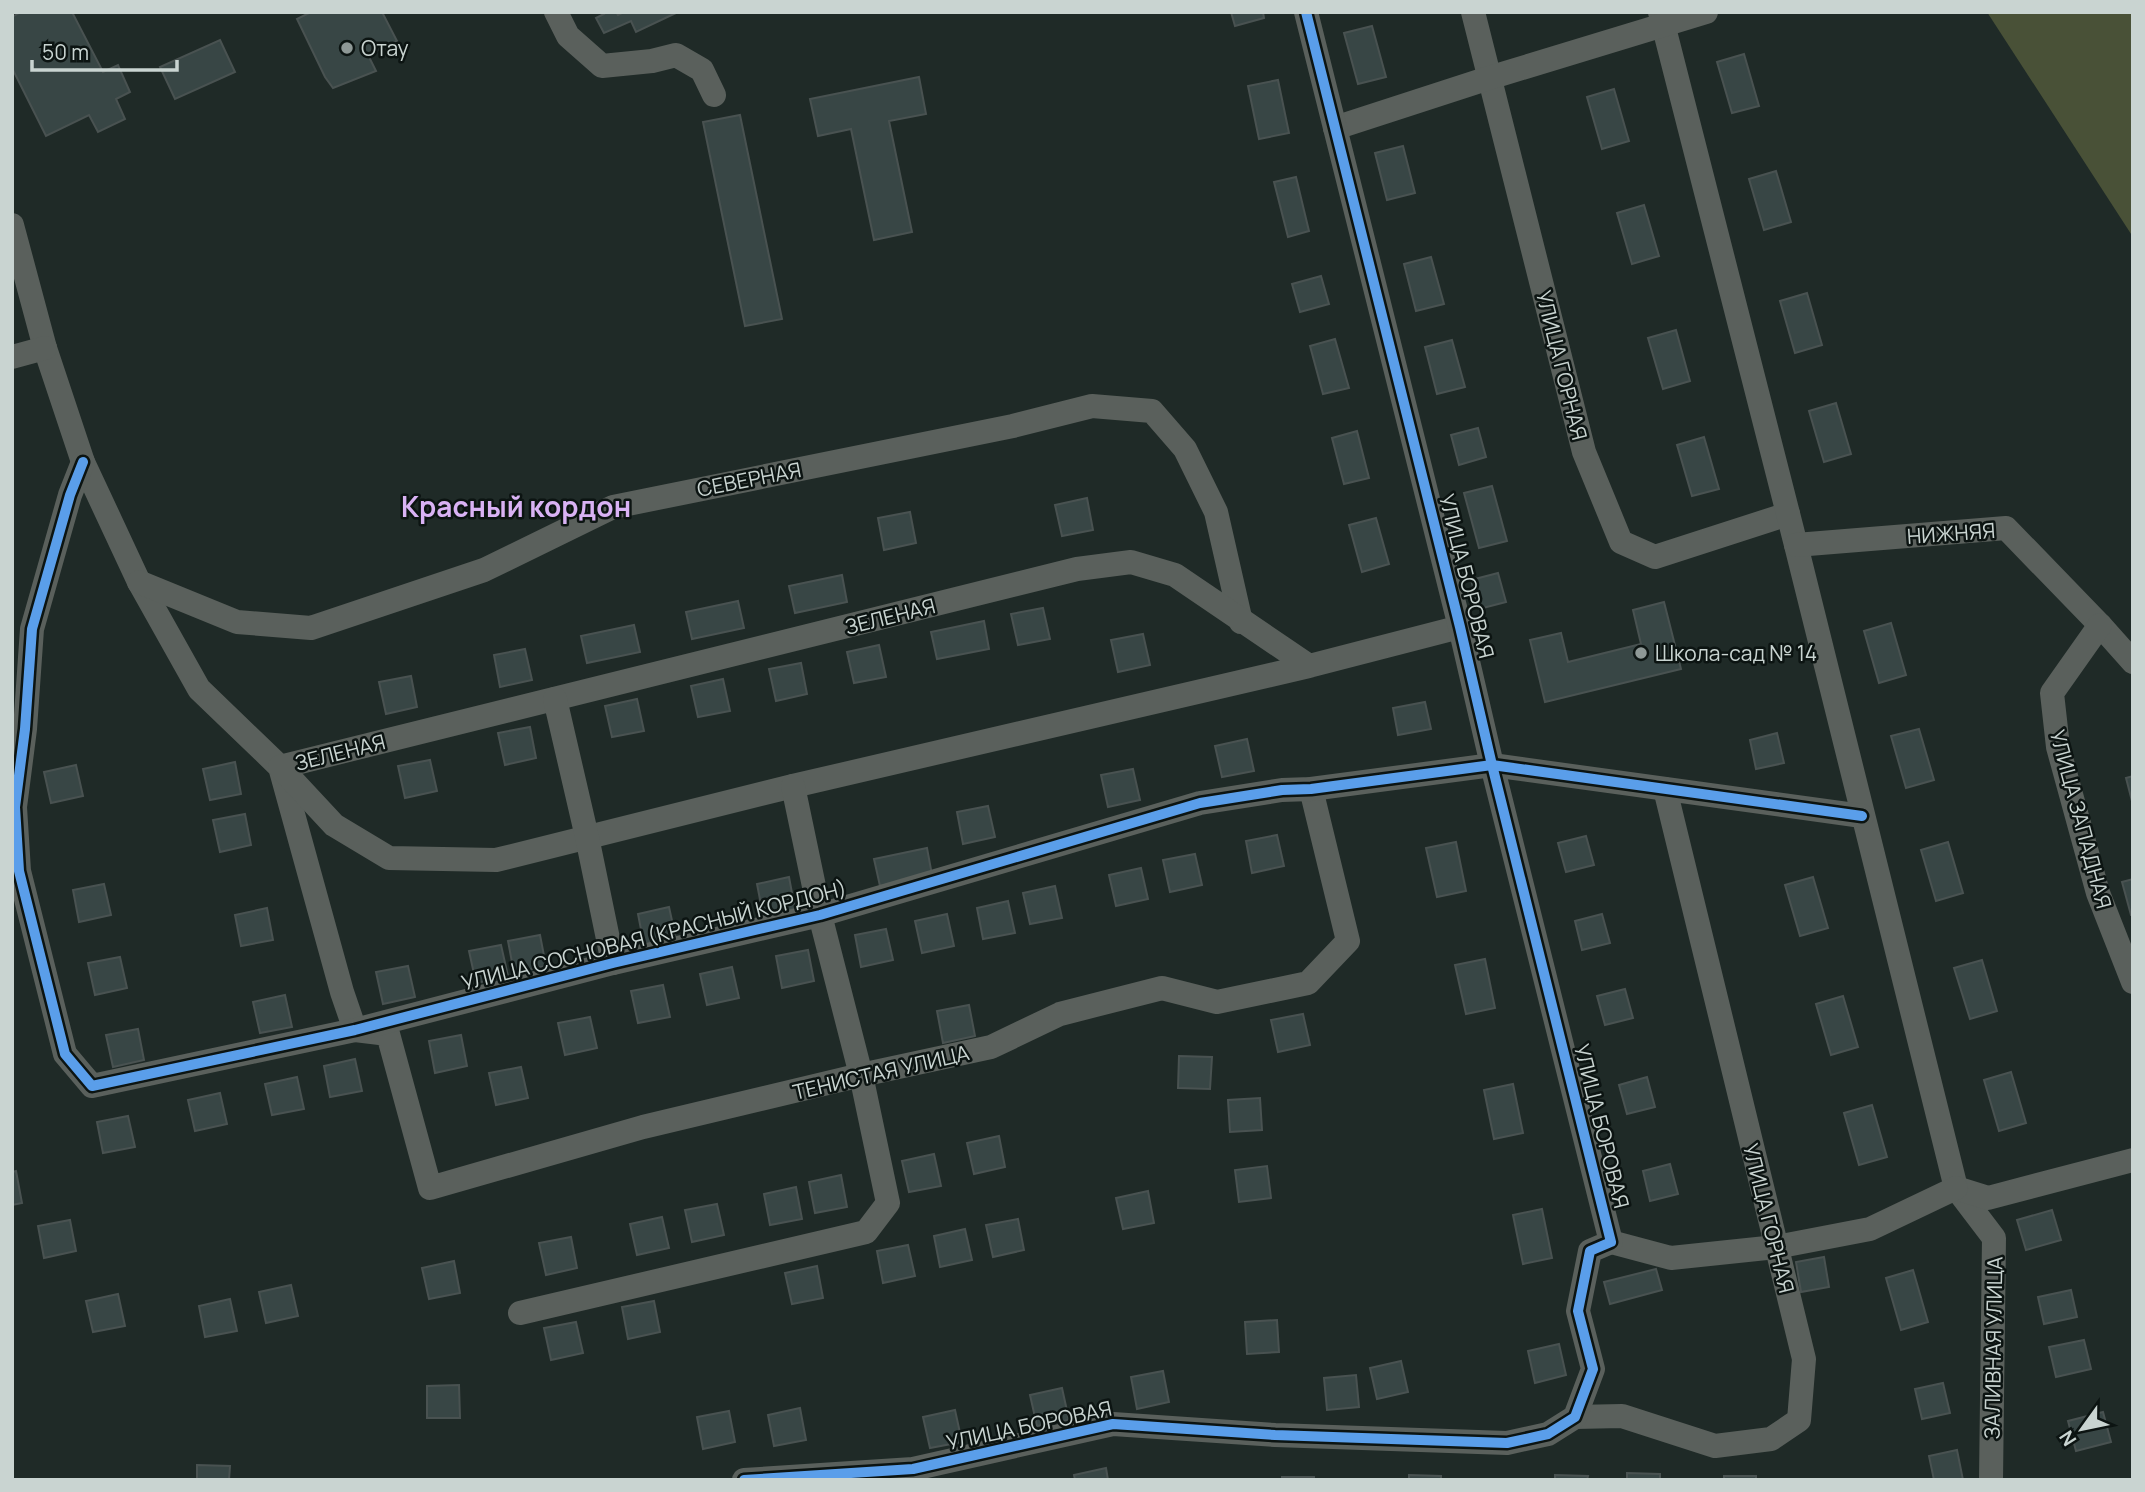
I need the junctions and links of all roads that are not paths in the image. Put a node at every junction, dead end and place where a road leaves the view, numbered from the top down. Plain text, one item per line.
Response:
1 (556, 12) edge
2 (1306, 12) edge
3 (1473, 12) edge
4 (1706, 12) edge
5 (1662, 18) edge
6 (1489, 78) junction
7 (714, 95) dead end
8 (1335, 128) junction
9 (12, 225) edge
10 (46, 348) junction
11 (12, 357) edge
12 (83, 462) junction
13 (1788, 514) junction
14 (1796, 545) junction
15 (139, 582) junction
16 (1241, 622) junction
17 (2100, 625) junction
18 (1460, 627) junction
19 (22, 631) edge
20 (2133, 662) edge
21 (1309, 666) junction
22 (555, 699) junction
23 (1492, 765) junction
24 (280, 767) junction
25 (793, 786) junction
26 (1311, 789) junction
27 (1665, 789) junction
28 (1862, 816) junction
29 (587, 837) junction
30 (820, 915) junction
31 (613, 963) junction
32 (2133, 979) edge
33 (355, 1030) junction
34 (861, 1075) junction
35 (2133, 1160) edge
36 (1956, 1188) junction
37 (1611, 1242) junction
38 (1776, 1247) junction
39 (520, 1313) dead end
40 (1575, 1417) junction
41 (744, 1480) edge
42 (1991, 1480) edge

1 - 7 street
2 - 8 street, УЛИЦА БОРОВАЯ
3 - 6 street, УЛИЦА ГОРНАЯ
4 - 5 street
5 - 6 street
5 - 13 street
6 - 8 street
6 - 13 street, УЛИЦА ГОРНАЯ
8 - 18 street, УЛИЦА БОРОВАЯ
9 - 10 street
10 - 11 street
10 - 12 street
12 - 15 street
12 - 19 street, УЛИЦА СОСНОВАЯ (КРАСНЫЙ КОРДОН)
13 - 14 street
14 - 17 street, НИЖНЯЯ
14 - 28 street
15 - 16 street, СЕВЕРНАЯ
15 - 24 street
16 - 21 street, ЗЕЛЕНАЯ
16 - 22 street, ЗЕЛЕНАЯ
17 - 20 street, НИЖНЯЯ
17 - 32 street, УЛИЦА ЗАПАДНАЯ
18 - 21 street, ЗЕЛЕНАЯ
18 - 23 street, УЛИЦА БОРОВАЯ
19 - 33 street, УЛИЦА СОСНОВАЯ (КРАСНЫЙ КОРДОН)
21 - 25 street, ЗЕЛЕНАЯ
22 - 24 street, ЗЕЛЕНАЯ
22 - 29 street
23 - 26 street, УЛИЦА СОСНОВАЯ (КРАСНЫЙ КОРДОН)
23 - 27 street, УЛИЦА СОСНОВАЯ (КРАСНЫЙ КОРДОН)
23 - 37 street, УЛИЦА БОРОВАЯ
24 - 29 street, ЗЕЛЕНАЯ
24 - 33 street
25 - 29 street, ЗЕЛЕНАЯ
25 - 30 street
26 - 30 street, УЛИЦА СОСНОВАЯ (КРАСНЫЙ КОРДОН)
26 - 34 street, ТЕНИСТАЯ УЛИЦА
27 - 28 street, УЛИЦА СОСНОВАЯ (КРАСНЫЙ КОРДОН)
27 - 38 street, УЛИЦА ГОРНАЯ
28 - 36 street
29 - 31 street
30 - 31 street, УЛИЦА СОСНОВАЯ (КРАСНЫЙ КОРДОН)
30 - 34 street
31 - 33 street, УЛИЦА СОСНОВАЯ (КРАСНЫЙ КОРДОН)
33 - 34 street, ТЕНИСТАЯ УЛИЦА
34 - 39 street
35 - 36 street
36 - 38 street
36 - 42 street, ЗАЛИВНАЯ УЛИЦА
37 - 38 street
37 - 40 street, УЛИЦА БОРОВАЯ
38 - 40 street, УЛИЦА ГОРНАЯ
40 - 41 street, УЛИЦА БОРОВАЯ

